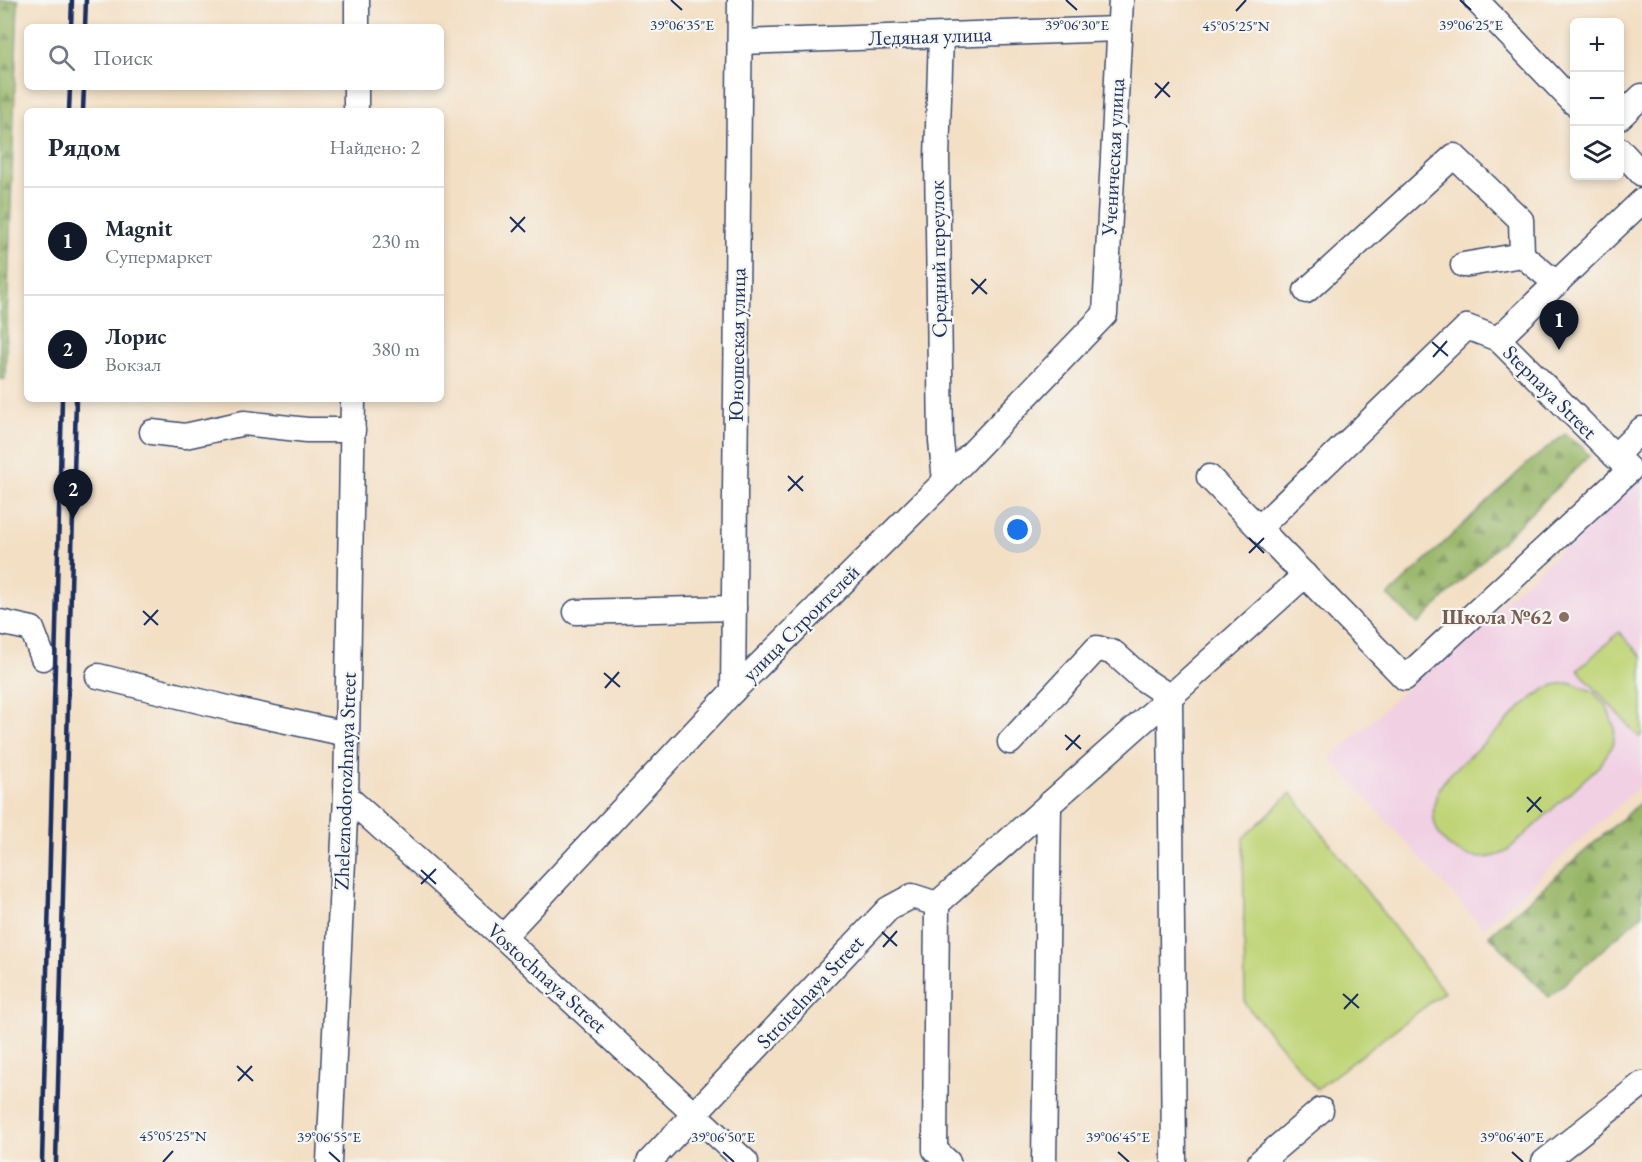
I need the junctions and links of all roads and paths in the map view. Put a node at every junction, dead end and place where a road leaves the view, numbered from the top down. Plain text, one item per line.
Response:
1 (357, 0) edge
2 (740, 0) edge
3 (1121, 0) edge
4 (1476, 0) edge
5 (357, 24) edge
6 (1119, 29) junction
7 (941, 36) junction
8 (740, 42) junction
9 (356, 90) edge
10 (1642, 96) edge
11 (1570, 98) edge
12 (356, 108) edge
13 (1624, 113) edge
14 (1624, 154) edge
15 (1642, 174) edge
16 (1642, 201) edge
17 (1522, 255) junction
18 (1463, 265) dead end
19 (1557, 284) junction
20 (1306, 291) dead end
21 (1105, 314) joint
22 (1498, 339) junction
23 (353, 402) edge
24 (1642, 429) edge
25 (353, 430) junction
26 (152, 432) dead end
27 (1615, 456) junction
28 (1209, 477) dead end
29 (945, 481) junction
30 (1259, 528) junction
31 (1305, 575) junction
32 (734, 608) junction
33 (576, 612) dead end
34 (0, 622) edge
35 (43, 658) dead end
36 (98, 676) dead end
37 (733, 691) junction
38 (1170, 697) junction
39 (347, 734) junction
40 (1010, 742) dead end
41 (346, 796) junction
42 (1049, 804) junction
43 (937, 904) junction
44 (503, 937) junction
45 (1642, 1084) edge
46 (1321, 1110) dead end
47 (695, 1114) junction
48 (330, 1161) edge
49 (649, 1162) edge
50 (746, 1162) edge
51 (948, 1162) edge
52 (1044, 1162) edge
53 (1174, 1162) edge
54 (1260, 1162) edge
55 (1544, 1162) edge

1 - 5 street
2 - 8 street, Юношеская улица
3 - 6 street, Ученическая улица
4 - 11 street
6 - 7 street, Ледяная улица
6 - 21 street, Ученическая улица
7 - 8 street, Ледяная улица
7 - 29 street, Средний переулок
8 - 32 street, Юношеская улица
9 - 12 street
10 - 13 street
14 - 15 street
16 - 19 street, Stepnaya Street
17 - 18 street
17 - 19 street
17 - 20 street
19 - 22 street, Stepnaya Street
21 - 29 street, улица Строителей
22 - 27 street, Stepnaya Street
22 - 30 street
23 - 25 street, Zheleznodorozhnaya Street
24 - 27 street, Stepnaya Street
25 - 26 street
25 - 39 street, Zheleznodorozhnaya Street
27 - 31 street
28 - 30 street
29 - 37 street, улица Строителей
30 - 31 street
31 - 38 street
32 - 33 street
32 - 37 street, Юношеская улица
34 - 35 street
36 - 39 street
37 - 44 street, улица Строителей
38 - 40 street
38 - 42 street
38 - 53 street
39 - 41 street, Zheleznodorozhnaya Street
41 - 44 street, Vostochnaya Street
41 - 48 street, Zheleznodorozhnaya Street
42 - 43 street
42 - 52 street
43 - 47 street, Stroitelnaya Street
43 - 51 street
44 - 47 street, Vostochnaya Street
45 - 55 street
46 - 54 street
47 - 49 street, Stroitelnaya Street
47 - 50 street, Vostochnaya Street

